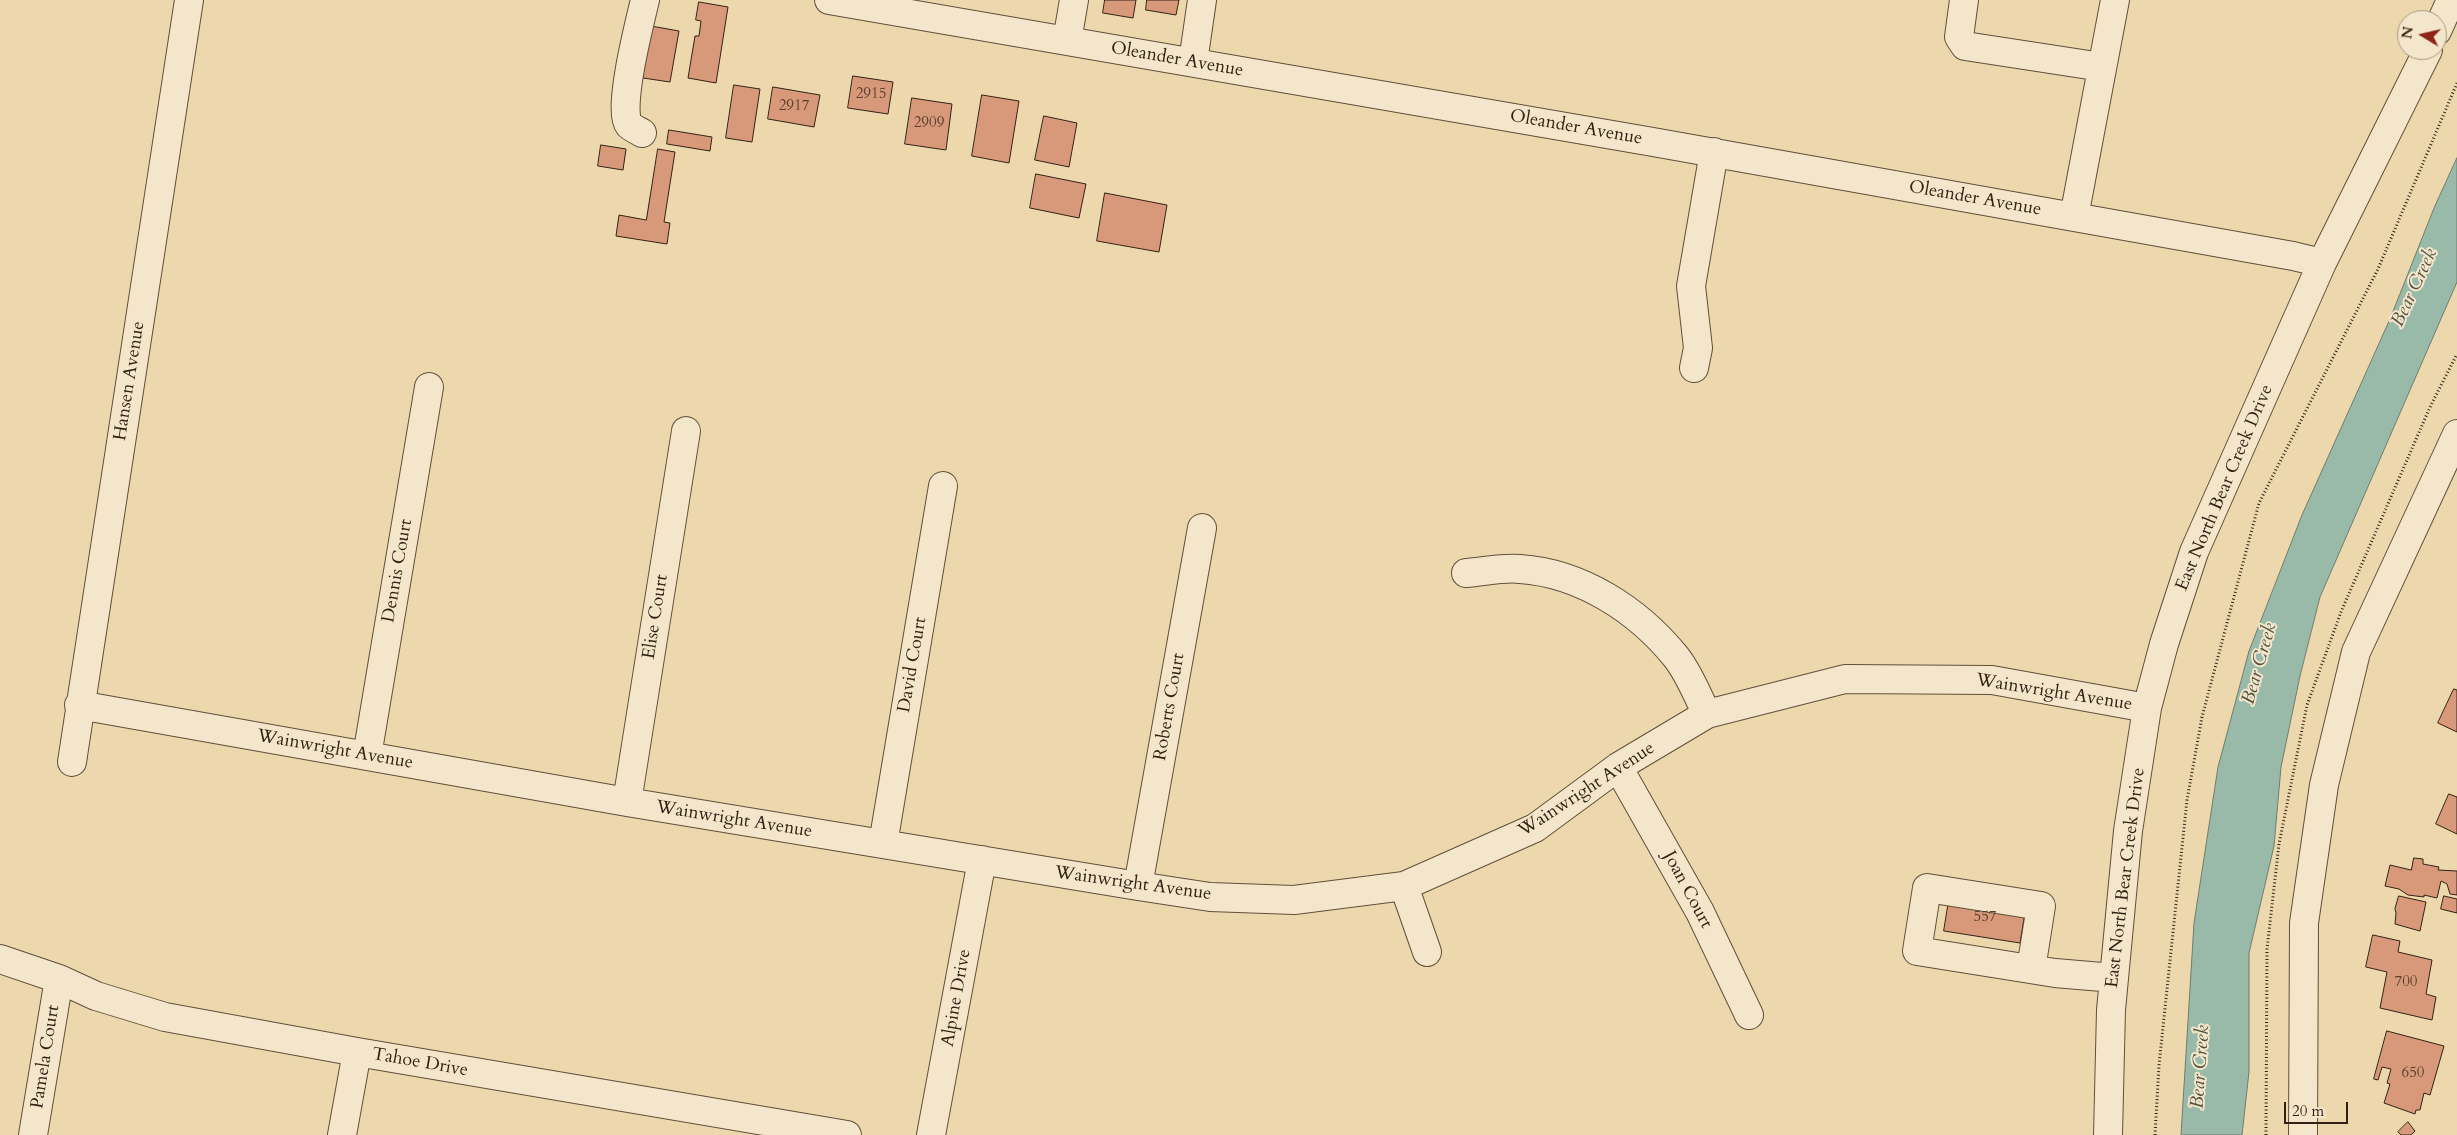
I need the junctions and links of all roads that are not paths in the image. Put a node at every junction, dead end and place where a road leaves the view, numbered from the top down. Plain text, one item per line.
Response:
1 (189, 0) edge
2 (645, 0) edge
3 (829, 0) edge
4 (1074, 0) edge
5 (1202, 0) edge
6 (1964, 0) edge
7 (2115, 0) edge
8 (1067, 41) junction
9 (2423, 60) edge
10 (1193, 62) junction
11 (2102, 67) junction
12 (642, 133) dead end
13 (1714, 152) junction
14 (2074, 217) junction
15 (2322, 263) junction
16 (1694, 368) dead end
17 (429, 387) dead end
18 (686, 431) dead end
19 (2457, 434) edge
20 (943, 486) dead end
21 (1202, 528) dead end
22 (1466, 573) dead end
23 (79, 705) junction
24 (2147, 708) junction
25 (1707, 714) junction
26 (367, 756) junction
27 (72, 762) dead end
28 (1618, 767) junction
29 (627, 802) junction
30 (882, 844) junction
31 (982, 860) junction
32 (1138, 886) junction
33 (1404, 886) junction
34 (1427, 952) dead end
35 (0, 959) edge
36 (2052, 972) junction
37 (2114, 978) junction
38 (59, 979) junction
39 (1749, 1015) dead end
40 (357, 1052) junction
41 (33, 1135) edge
42 (342, 1135) edge
43 (847, 1135) edge
44 (931, 1135) edge
45 (2108, 1135) edge
46 (2303, 1135) edge

1 - 23 street, Hansen Avenue
2 - 12 street
3 - 8 street, Oleander Avenue
4 - 8 street
5 - 10 street
6 - 11 street
7 - 11 street
8 - 10 street, Oleander Avenue
9 - 15 street, East North Bear Creek Drive
10 - 13 street, Oleander Avenue
11 - 14 street
13 - 14 street, Oleander Avenue
13 - 16 street
14 - 15 street, Oleander Avenue
15 - 24 street, East North Bear Creek Drive
17 - 26 street, Dennis Court
18 - 29 street, Elise Court
19 - 46 street
20 - 30 street, David Court
21 - 32 street, Roberts Court
22 - 25 street
23 - 26 street, Wainwright Avenue
23 - 27 street, Hansen Avenue
24 - 25 street, Wainwright Avenue
24 - 37 street, East North Bear Creek Drive
25 - 28 street, Wainwright Avenue
26 - 29 street, Wainwright Avenue
28 - 33 street, Wainwright Avenue
28 - 39 street, Joan Court
29 - 30 street, Wainwright Avenue
30 - 31 street, Wainwright Avenue
31 - 32 street, Wainwright Avenue
31 - 44 street, Alpine Drive
32 - 33 street, Wainwright Avenue
33 - 34 street
35 - 38 street, Tahoe Drive
36 - 36 street
36 - 37 street
37 - 45 street, East North Bear Creek Drive
38 - 40 street, Tahoe Drive
38 - 41 street, Pamela Court
40 - 42 street
40 - 43 street, Tahoe Drive

